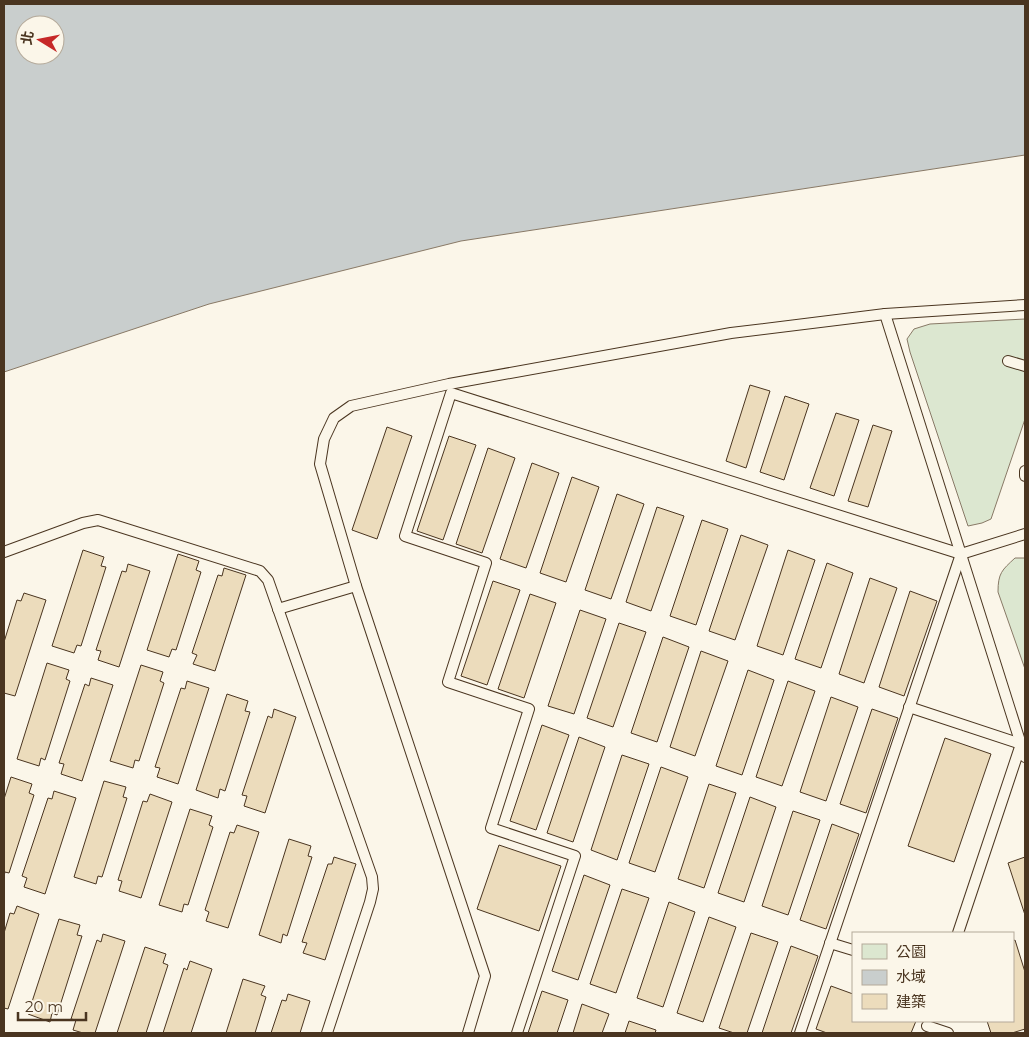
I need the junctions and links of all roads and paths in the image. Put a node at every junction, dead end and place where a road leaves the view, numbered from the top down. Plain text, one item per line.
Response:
1 (1025, 305) edge
2 (886, 314) junction
3 (1008, 361) dead end
4 (1025, 366) edge
5 (450, 388) junction
6 (1025, 471) edge
7 (1025, 476) edge
8 (1025, 534) edge
9 (4, 552) edge
10 (961, 554) junction
11 (356, 586) junction
12 (278, 609) junction
13 (909, 707) junction
14 (1021, 744) junction
15 (1025, 757) edge
16 (958, 932) edge
17 (830, 943) junction
18 (852, 950) edge
19 (926, 1027) edge
20 (327, 1033) edge
21 (468, 1033) edge
22 (517, 1033) edge
23 (800, 1033) edge
24 (948, 1033) edge

1 - 2 lane
2 - 5 lane
2 - 10 lane
3 - 4 lane
5 - 10 lane
5 - 11 lane
5 - 22 lane
6 - 7 lane
8 - 10 lane
9 - 12 lane
10 - 13 lane
10 - 14 lane
11 - 12 lane
11 - 21 lane
12 - 20 lane
13 - 14 lane
13 - 17 lane
14 - 15 lane
14 - 16 lane
17 - 18 lane
17 - 23 lane
19 - 24 lane

